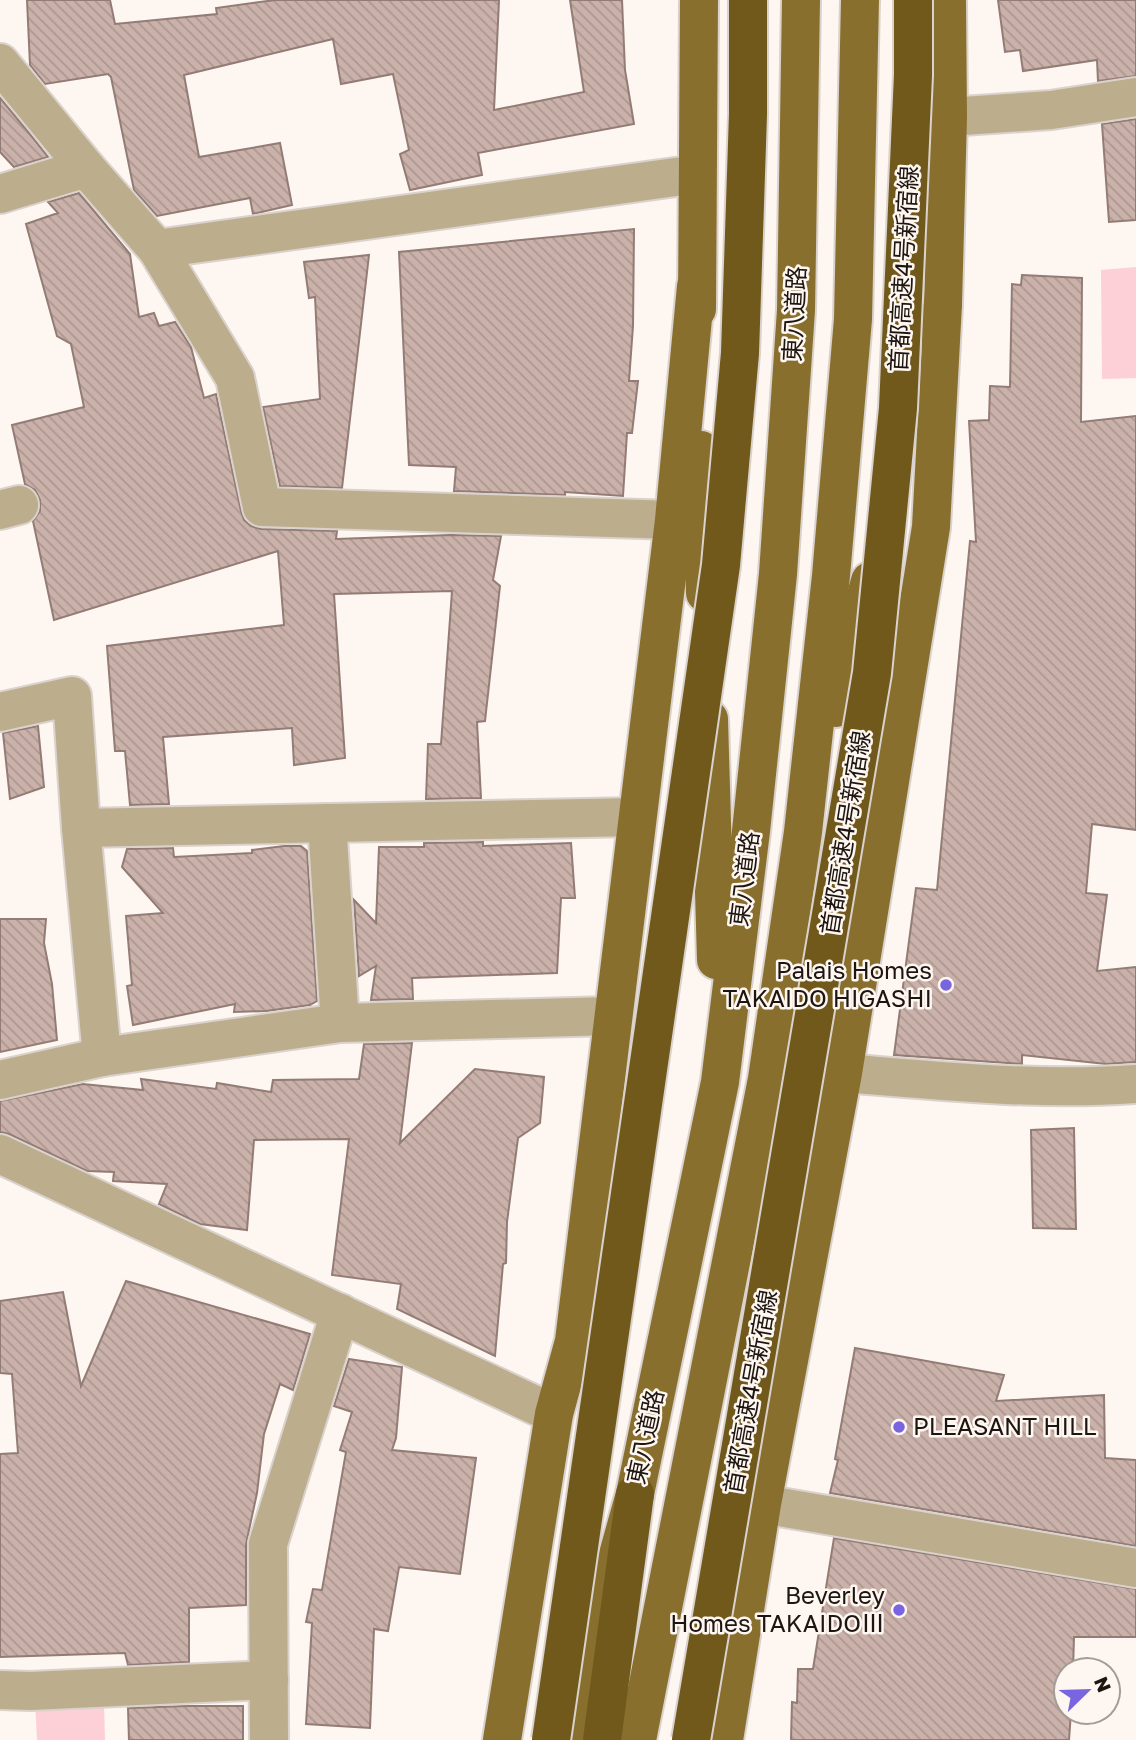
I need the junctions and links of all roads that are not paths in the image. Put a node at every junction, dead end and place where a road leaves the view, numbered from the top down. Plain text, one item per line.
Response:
1 (699, 0) edge
2 (748, 0) edge
3 (801, 0) edge
4 (860, 0) edge
5 (913, 0) edge
6 (947, 0) edge
7 (0, 63) edge
8 (1136, 97) edge
9 (948, 117) junction
10 (86, 168) junction
11 (697, 174) junction
12 (0, 194) edge
13 (157, 249) junction
14 (696, 286) junction
15 (943, 304) junction
16 (674, 520) junction
17 (0, 712) edge
18 (637, 817) junction
19 (327, 823) junction
20 (81, 828) junction
21 (803, 832) junction
22 (612, 1016) junction
23 (340, 1023) junction
24 (102, 1057) junction
25 (843, 1073) junction
26 (0, 1080) edge
27 (720, 1082) junction
28 (1136, 1084) edge
29 (0, 1154) edge
30 (340, 1313) junction
31 (554, 1413) junction
32 (635, 1494) junction
33 (762, 1504) junction
34 (1136, 1568) edge
35 (269, 1681) junction
36 (0, 1690) edge
37 (269, 1740) edge
38 (502, 1740) edge
39 (551, 1740) edge
40 (566, 1740) edge
41 (602, 1740) edge
42 (637, 1740) edge
43 (691, 1740) edge
44 (724, 1740) edge

1 - 11 main road
2 - 39 highway, bridge
3 - 27 main road, 東八道路
4 - 21 main road, 東八道路
5 - 43 highway, 首都高速4号新宿線, bridge
6 - 9 main road
7 - 10 street
8 - 9 street
9 - 15 main road
10 - 12 street
10 - 13 street
11 - 13 street
11 - 14 main road
13 - 16 street
14 - 16 main road
14 - 27 main road
15 - 21 main road
15 - 25 main road
16 - 18 main road
17 - 20 street
18 - 19 street
18 - 22 main road
19 - 20 street
19 - 23 street
20 - 24 street
21 - 42 main road, 東八道路
22 - 23 street
22 - 31 main road
23 - 24 street
24 - 26 street
25 - 28 street
25 - 33 main road
27 - 32 main road, 東八道路
29 - 30 street
30 - 31 street
30 - 35 street
31 - 38 main road
32 - 40 main road, 東八道路
32 - 41 highway
33 - 34 street
33 - 44 main road
35 - 36 street
35 - 37 street

